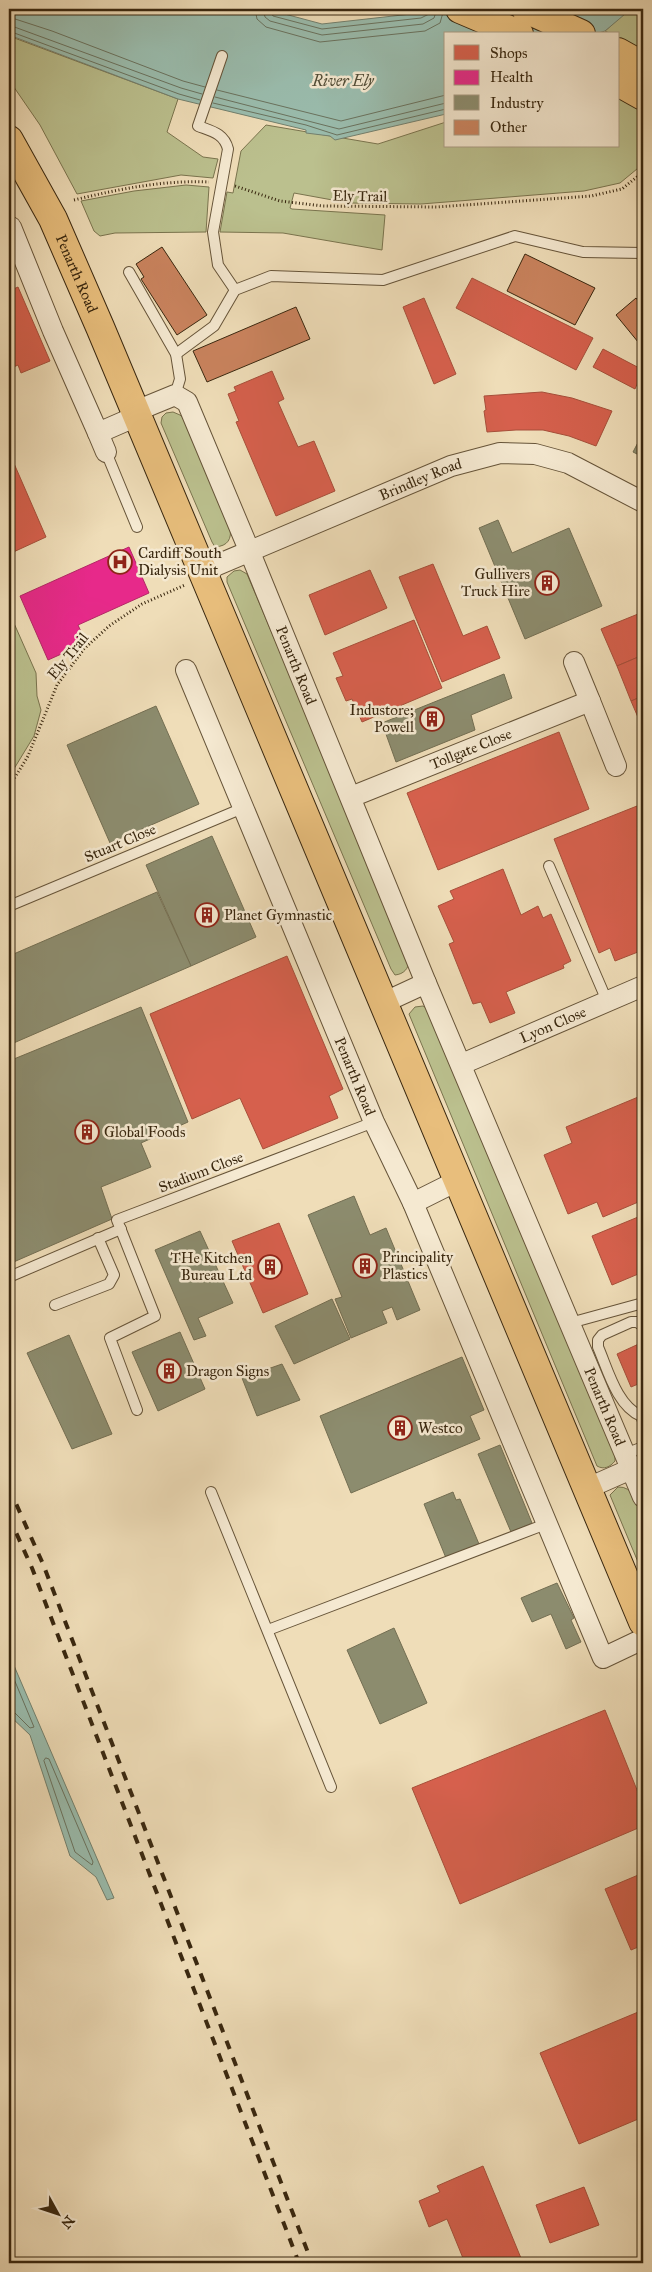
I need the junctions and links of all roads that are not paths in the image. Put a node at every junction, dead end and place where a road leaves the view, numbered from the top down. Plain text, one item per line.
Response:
1 (460, 9) edge
2 (526, 9) edge
3 (514, 32) edge
4 (577, 32) edge
5 (620, 53) edge
6 (222, 56) dead end
7 (643, 66) edge
8 (620, 83) edge
9 (643, 96) edge
10 (9, 140) edge
11 (11, 226) dead end
12 (643, 253) edge
13 (129, 272) dead end
14 (235, 290) junction
15 (176, 354) junction
16 (175, 394) junction
17 (137, 414) junction
18 (98, 433) junction
19 (106, 452) joint
20 (643, 502) edge
21 (138, 527) dead end
22 (249, 550) junction
23 (196, 577) junction
24 (574, 662) dead end
25 (186, 670) dead end
26 (590, 701) junction
27 (616, 766) dead end
28 (351, 797) junction
29 (243, 808) junction
30 (549, 866) dead end
31 (9, 906) edge
32 (426, 983) junction
33 (643, 986) edge
34 (608, 1001) junction
35 (385, 1002) junction
36 (462, 1064) junction
37 (374, 1122) junction
38 (457, 1181) junction
39 (413, 1203) junction
40 (121, 1229) junction
41 (98, 1238) junction
42 (9, 1277) edge
43 (643, 1303) edge
44 (55, 1306) dead end
45 (570, 1323) junction
46 (643, 1326) edge
47 (137, 1410) dead end
48 (643, 1421) edge
49 (643, 1447) edge
50 (628, 1462) junction
51 (588, 1488) junction
52 (211, 1492) dead end
53 (643, 1497) edge
54 (546, 1524) junction
55 (643, 1622) edge
56 (268, 1630) junction
57 (643, 1639) edge
58 (331, 1787) dead end

1 - 3 main road
2 - 4 main road
5 - 7 main road
6 - 14 lane
8 - 9 main road
10 - 17 main road, Penarth Road
11 - 18 street
12 - 14 lane
13 - 15 lane
14 - 15 lane
15 - 16 lane
16 - 17 street
16 - 22 street, Penarth Road
17 - 18 street
17 - 23 main road, Penarth Road
18 - 19 street
19 - 21 lane
20 - 22 street, Brindley Road
22 - 23 street, Brindley Road
22 - 28 street, Penarth Road
23 - 35 main road, Penarth Road
24 - 26 street
25 - 29 street, Penarth Road
26 - 27 street
26 - 28 street, Tollgate Close
28 - 32 street, Penarth Road
29 - 31 lane, Stuart Close
29 - 37 street, Penarth Road
30 - 34 lane
32 - 35 street
32 - 36 street, Penarth Road
33 - 34 street, Lyon Close
34 - 36 street, Lyon Close
35 - 38 main road, Penarth Road
36 - 45 street, Penarth Road
37 - 39 street, Penarth Road
37 - 40 lane, Stadium Close
38 - 39 street
38 - 51 main road, Penarth Road
39 - 54 street, Penarth Road
40 - 41 lane
40 - 47 lane
41 - 42 lane
41 - 44 lane
43 - 45 lane
45 - 50 street, Penarth Road
46 - 48 lane
49 - 50 lane
50 - 51 street
50 - 53 street, Penarth Road
51 - 55 main road, Penarth Road
52 - 56 lane
54 - 56 lane
54 - 57 street, Penarth Road
56 - 58 lane

